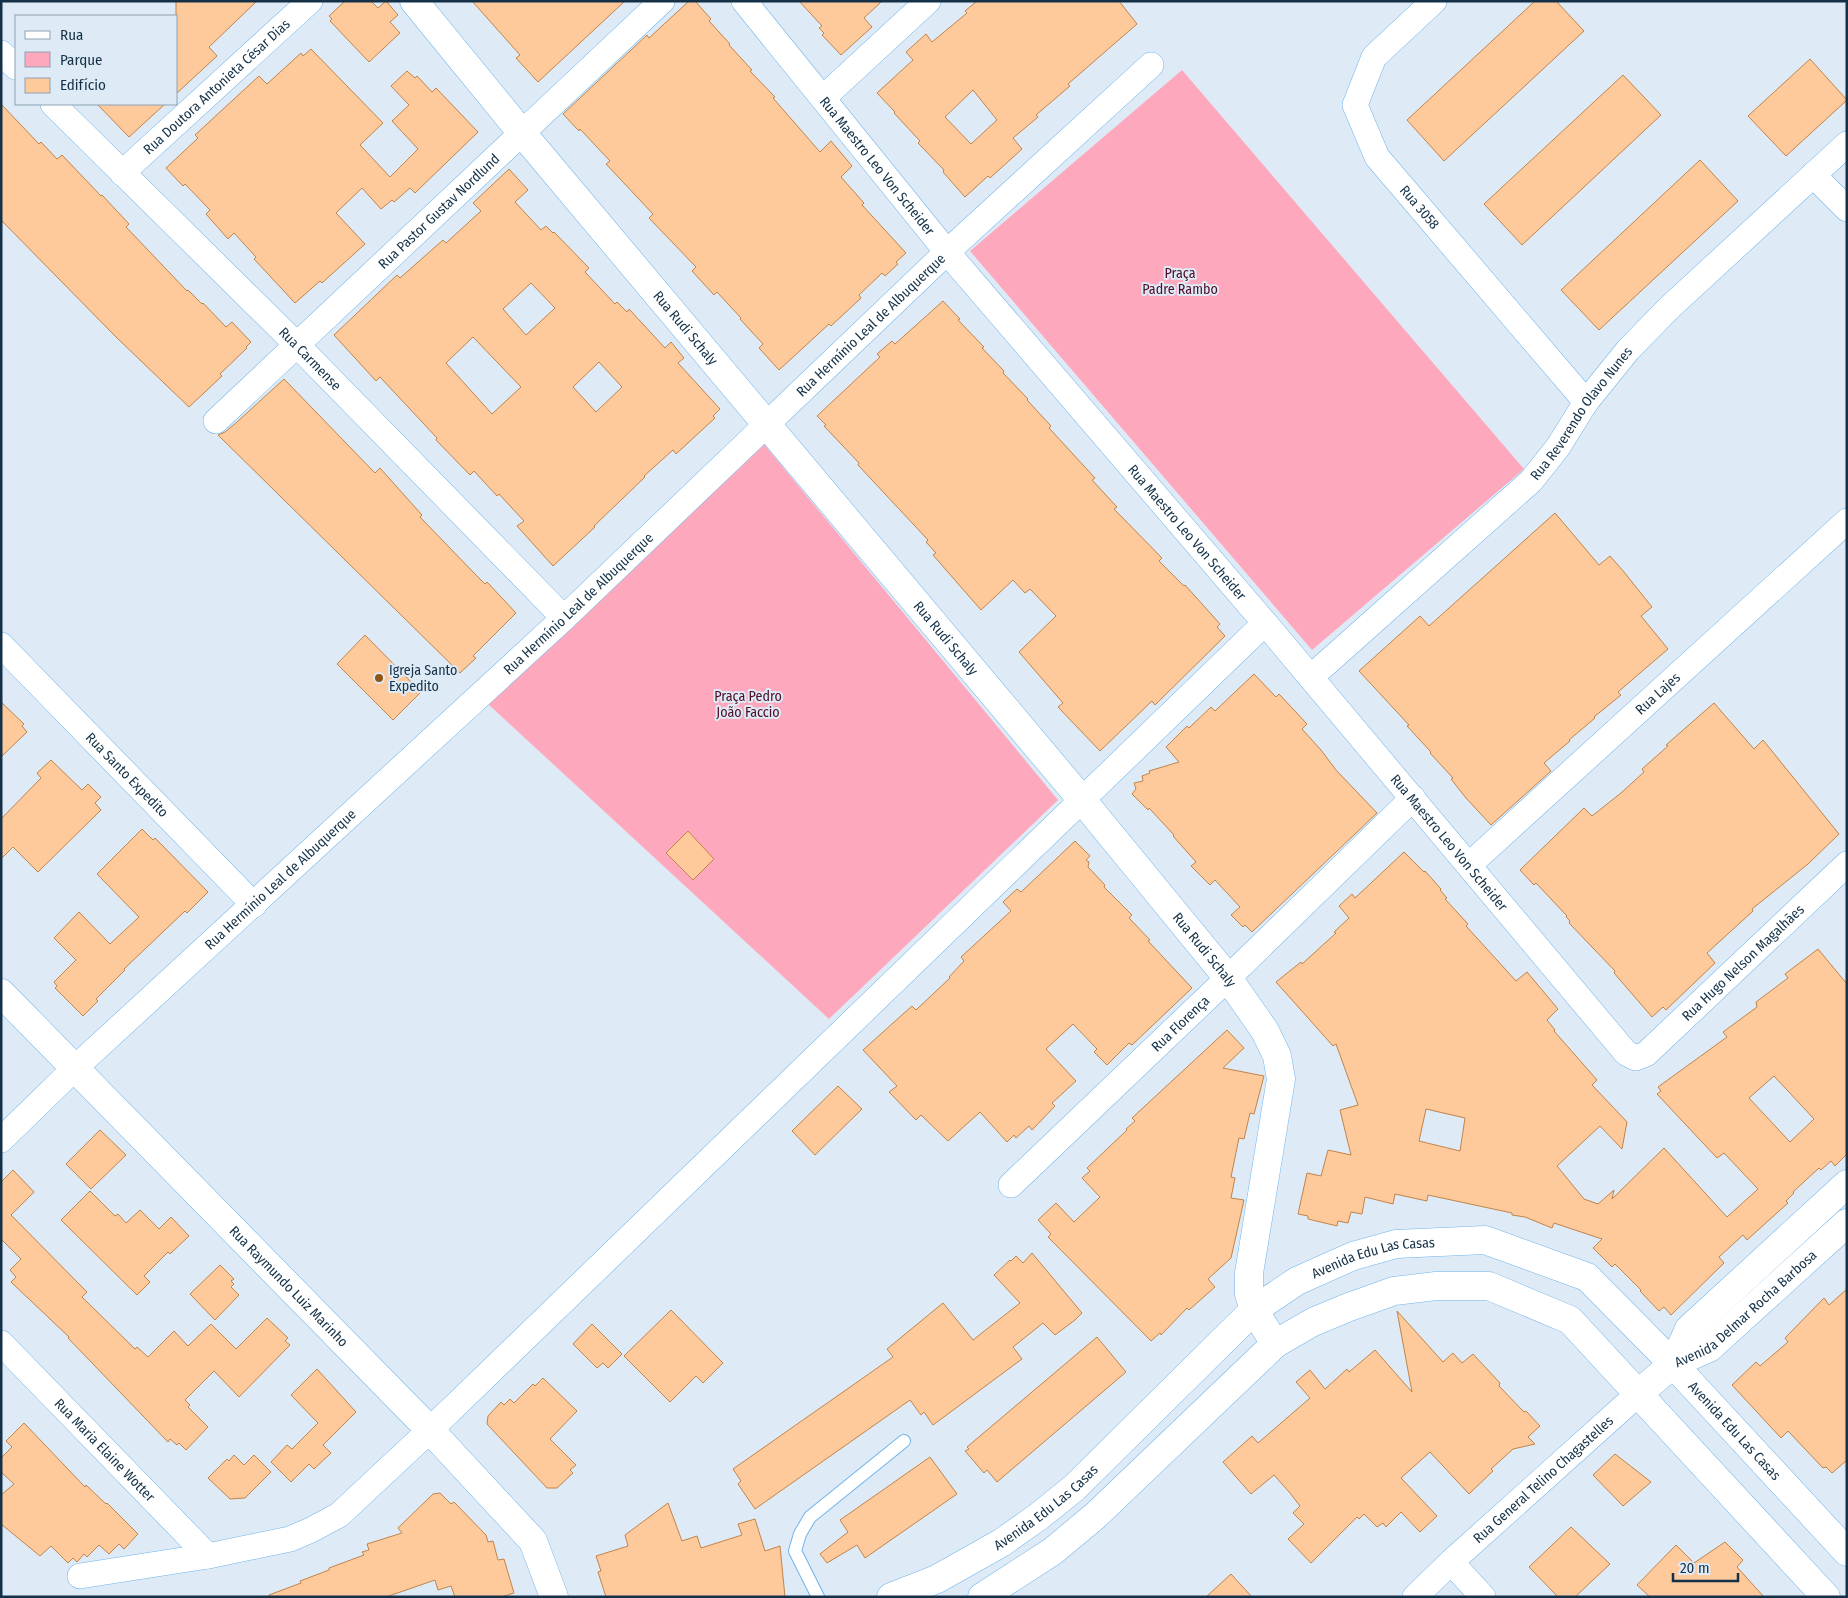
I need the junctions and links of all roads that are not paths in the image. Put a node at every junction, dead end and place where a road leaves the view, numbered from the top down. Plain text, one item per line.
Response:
1 (310, 1) edge
2 (414, 1) edge
3 (662, 1) edge
4 (744, 1) edge
5 (928, 1) edge
6 (1434, 1) edge
7 (1, 52) edge
8 (1151, 65) dead end
9 (15, 67) edge
10 (823, 98) junction
11 (54, 105) edge
12 (522, 133) junction
13 (1847, 144) edge
14 (122, 173) junction
15 (1813, 175) junction
16 (1847, 208) edge
17 (947, 252) junction
18 (296, 344) junction
19 (1586, 402) junction
20 (216, 421) dead end
21 (766, 424) junction
22 (1847, 521) edge
23 (564, 618) junction
24 (1265, 622) junction
25 (1, 645) edge
26 (1310, 677) junction
27 (1413, 798) junction
28 (1082, 800) junction
29 (1847, 864) edge
30 (1469, 865) junction
31 (254, 905) junction
32 (1228, 978) junction
33 (1, 993) edge
34 (1636, 1058) joint
35 (76, 1068) junction
36 (1, 1140) edge
37 (1011, 1185) dead end
38 (1846, 1187) edge
39 (1847, 1223) edge
40 (1254, 1310) junction
41 (1, 1343) edge
42 (1275, 1344) junction
43 (1673, 1364) junction
44 (1638, 1394) junction
45 (430, 1430) junction
46 (904, 1441) dead end
47 (1001, 1543) junction
48 (1847, 1552) edge
49 (208, 1556) junction
50 (1451, 1562) junction
51 (80, 1576) dead end
52 (1016, 1576) junction
53 (554, 1597) edge
54 (818, 1597) edge
55 (891, 1597) edge
56 (982, 1597) edge
57 (1415, 1597) edge
58 (1483, 1597) edge
59 (1826, 1597) edge

1 - 14 street, Rua Doutora Antonieta César Dias
2 - 12 street, Rua Rudi Schaly
3 - 12 street, Rua Pastor Gustav Nordlund
4 - 10 street, Rua Maestro Leo Von Scheider
5 - 10 street
6 - 19 street, Rua 3058
7 - 9 street
8 - 17 street, Rua Hermínio Leal de Albuquerque
10 - 17 street, Rua Maestro Leo Von Scheider
11 - 14 street, Rua Carmense
12 - 18 street, Rua Pastor Gustav Nordlund
12 - 21 street, Rua Rudi Schaly
13 - 15 street, Rua Reverendo Olavo Nunes
14 - 18 street, Rua Carmense
15 - 16 street
15 - 19 street, Rua Reverendo Olavo Nunes
17 - 21 street, Rua Hermínio Leal de Albuquerque
17 - 24 street, Rua Maestro Leo Von Scheider
18 - 20 street, Rua Pastor Gustav Nordlund
18 - 23 street, Rua Carmense
19 - 26 street, Rua Reverendo Olavo Nunes
21 - 23 street, Rua Hermínio Leal de Albuquerque
21 - 28 street, Rua Rudi Schaly
22 - 30 street, Rua Lajes
23 - 31 street, Rua Hermínio Leal de Albuquerque
24 - 26 street, Rua Maestro Leo Von Scheider
24 - 28 street
25 - 31 street, Rua Santo Expedito
26 - 27 street, Rua Maestro Leo Von Scheider
27 - 30 street, Rua Maestro Leo Von Scheider
27 - 32 street, Rua Florença
28 - 32 street, Rua Rudi Schaly
28 - 45 street
29 - 34 street, Rua Hugo Nelson Magalhães
30 - 34 street, Rua Maestro Leo Von Scheider
31 - 35 street, Rua Hermínio Leal de Albuquerque
32 - 37 street, Rua Florença
32 - 40 street, Rua Rudi Schaly
33 - 35 street, Rua Raymundo Luiz Marinho
35 - 36 street, Rua Hermínio Leal de Albuquerque
35 - 45 street, Rua Raymundo Luiz Marinho
38 - 43 street, Avenida Delmar Rocha Barbosa
39 - 43 street, Avenida Delmar Rocha Barbosa
40 - 42 street, Rua Rudi Schaly
40 - 43 street, Avenida Edu Las Casas
40 - 47 street, Avenida Edu Las Casas
41 - 49 street, Rua Maria Elaine Wotter
42 - 44 street
42 - 52 street
43 - 44 street, Rua General Telino Chagastelles
43 - 48 street, Avenida Edu Las Casas
44 - 50 street, Rua General Telino Chagastelles
44 - 59 street
45 - 49 street
45 - 53 street, Rua Raymundo Luiz Marinho
46 - 54 lane
47 - 52 street
47 - 55 street, Avenida Edu Las Casas
49 - 51 street
50 - 57 street, Rua General Telino Chagastelles
50 - 58 street
52 - 56 street

